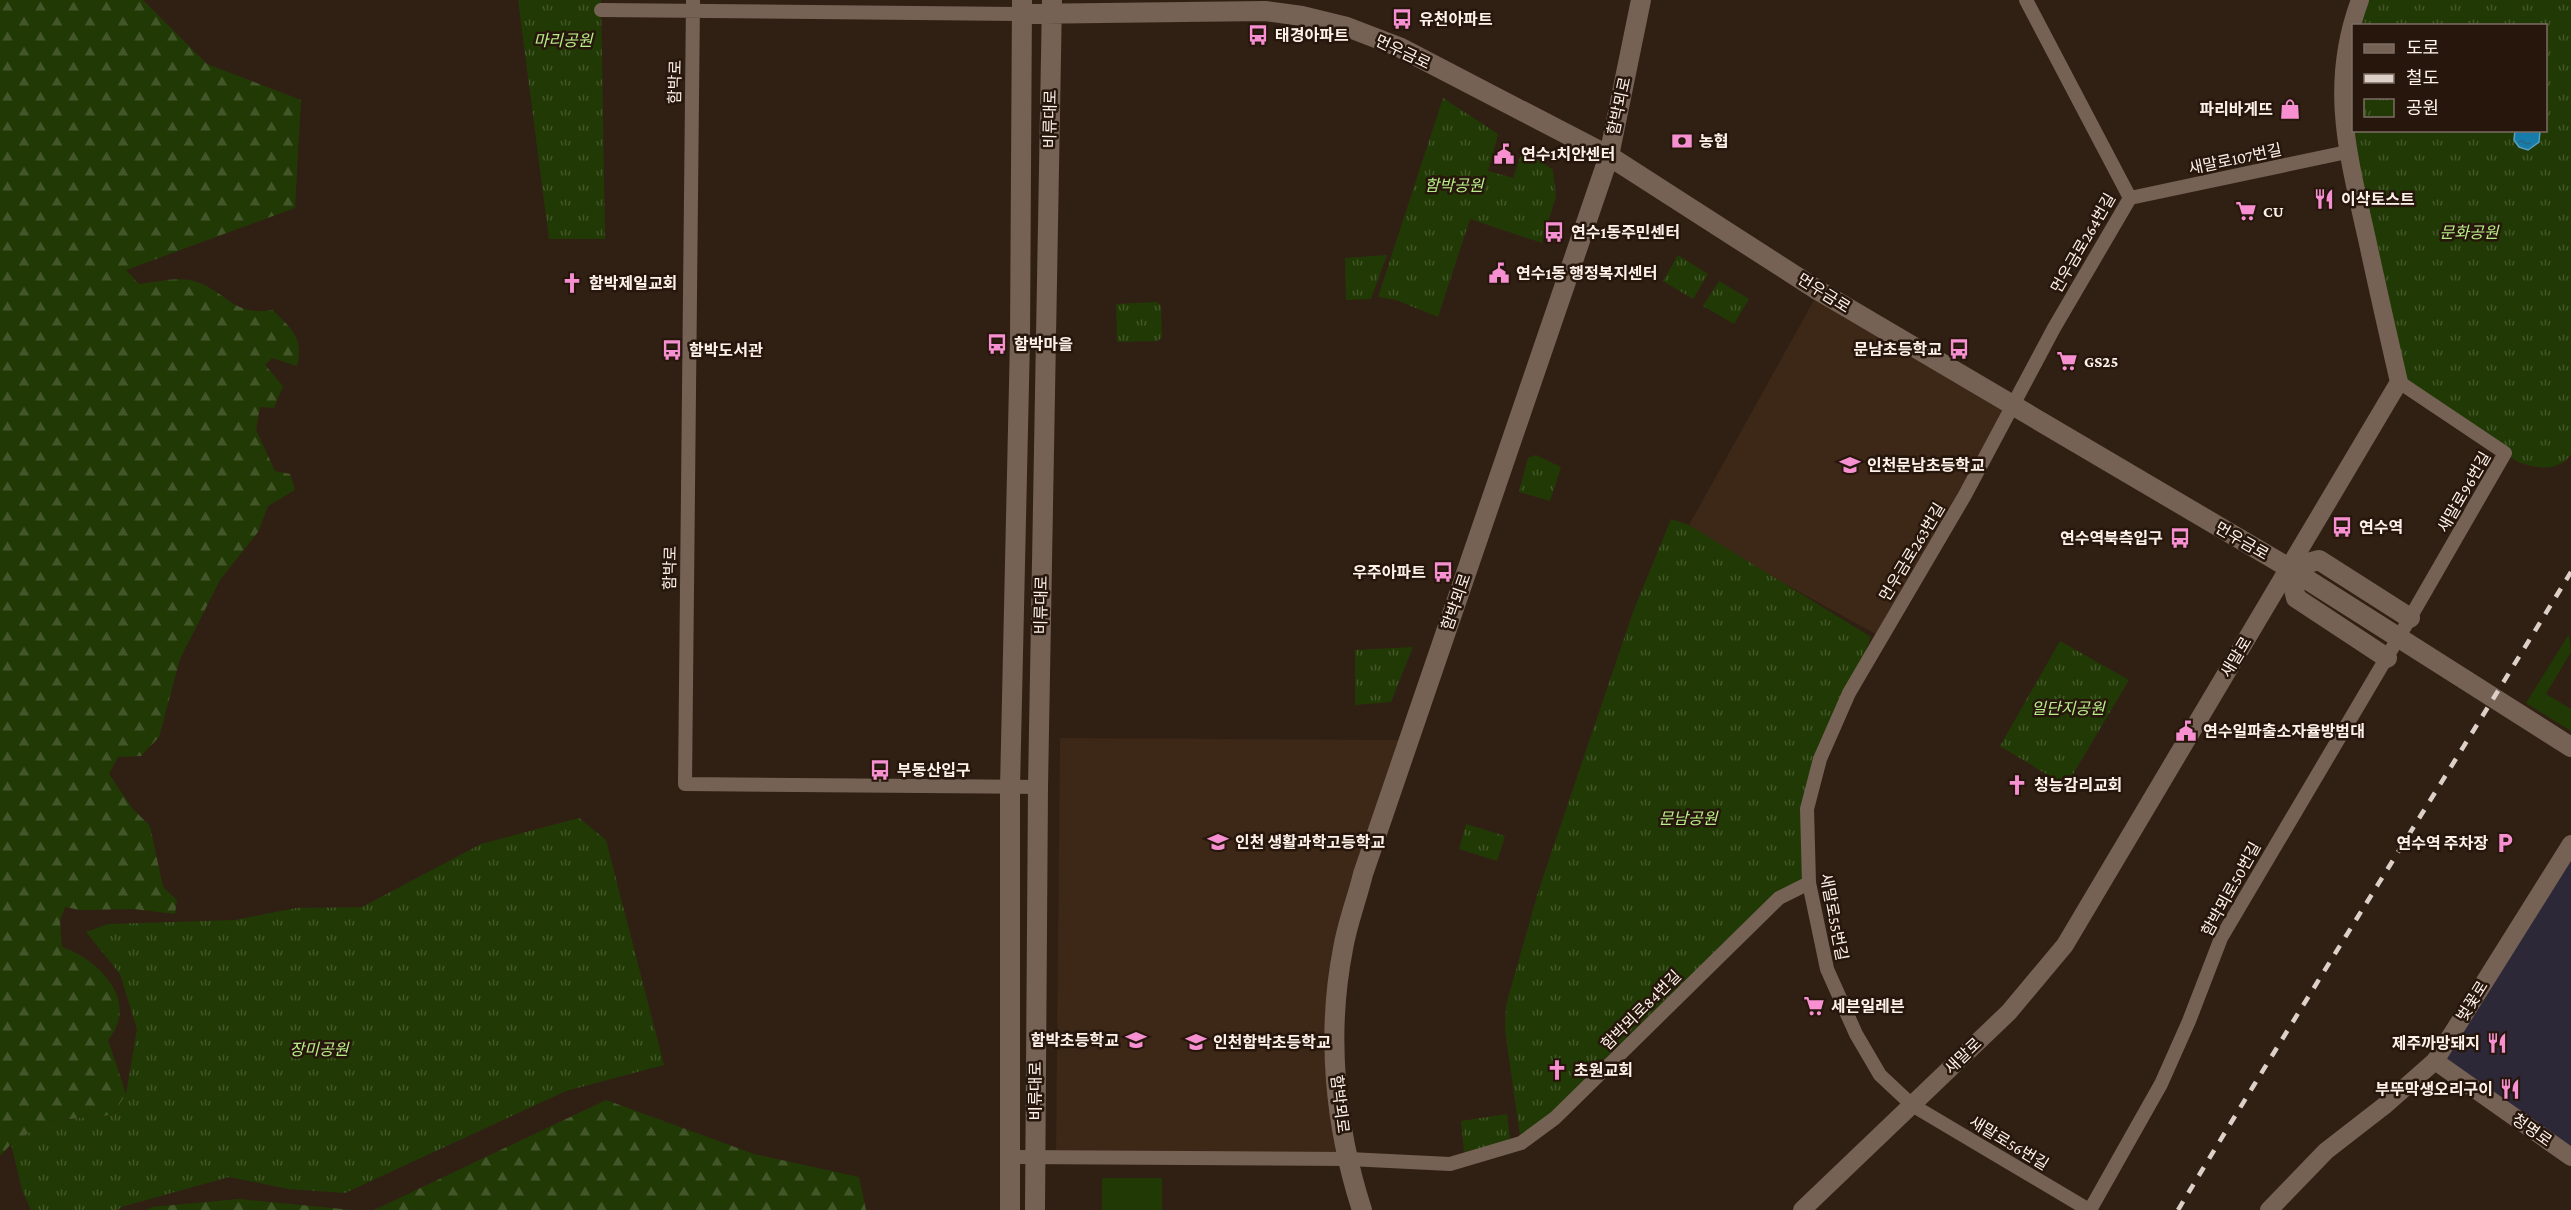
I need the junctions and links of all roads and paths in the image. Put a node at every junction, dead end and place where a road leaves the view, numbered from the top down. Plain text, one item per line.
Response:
1 (1641, 0) edge
2 (2026, 0) edge
3 (2360, 0) edge
4 (693, 5) edge
5 (1022, 7) edge
6 (1052, 7) edge
7 (601, 10) dead end
8 (2347, 152) junction
9 (1609, 156) junction
10 (2130, 198) junction
11 (2399, 382) junction
12 (2011, 405) junction
13 (2289, 568) junction
14 (2410, 618) junction
15 (2387, 658) junction
16 (1839, 714) joint
17 (2571, 747) edge
18 (1038, 787) junction
19 (1010, 788) junction
20 (2571, 844) edge
21 (1809, 883) junction
22 (2435, 1061) junction
23 (1912, 1105) junction
24 (1010, 1157) junction
25 (2571, 1157) edge
26 (1035, 1158) junction
27 (1349, 1159) junction
28 (1010, 1210) edge
29 (1035, 1210) edge
30 (1362, 1210) edge
31 (1802, 1210) edge
32 (2090, 1210) edge
33 (2269, 1210) edge

1 - 9 main road, 함박뫼로
2 - 10 street, 먼우금로264번길
3 - 8 street
4 - 5 street
4 - 7 street
4 - 19 street, 함박로
5 - 6 main road, 먼우금로
5 - 19 main road, 비류대로
6 - 9 main road, 먼우금로
6 - 18 main road, 비류대로
8 - 10 street, 새말로107번길
8 - 11 street
9 - 12 main road, 먼우금로
9 - 27 main road, 함박뫼로
10 - 12 street, 먼우금로264번길
11 - 13 street, 새말로
11 - 14 street, 새말로96번길
12 - 13 main road, 먼우금로
12 - 16 street, 먼우금로263번길
13 - 14 main road
13 - 15 main road
13 - 17 main road, 먼우금로
13 - 23 street, 새말로
14 - 15 street, 새말로96번길
15 - 32 street, 함박뫼로50번길
16 - 21 street, 새말로55번길
18 - 19 street, 함박로
18 - 26 main road, 비류대로
19 - 24 main road, 비류대로
20 - 22 street, 벚꽃로
21 - 23 street, 새말로55번길
21 - 27 street, 함박뫼로84번길
22 - 25 street, 청명로
22 - 33 street, 벚꽃로
23 - 31 street, 새말로
23 - 32 street, 새말로56번길
24 - 26 street, 함박뫼로84번길
24 - 28 main road, 비류대로
26 - 27 street, 함박뫼로84번길
26 - 29 main road, 비류대로
27 - 30 main road, 함박뫼로

